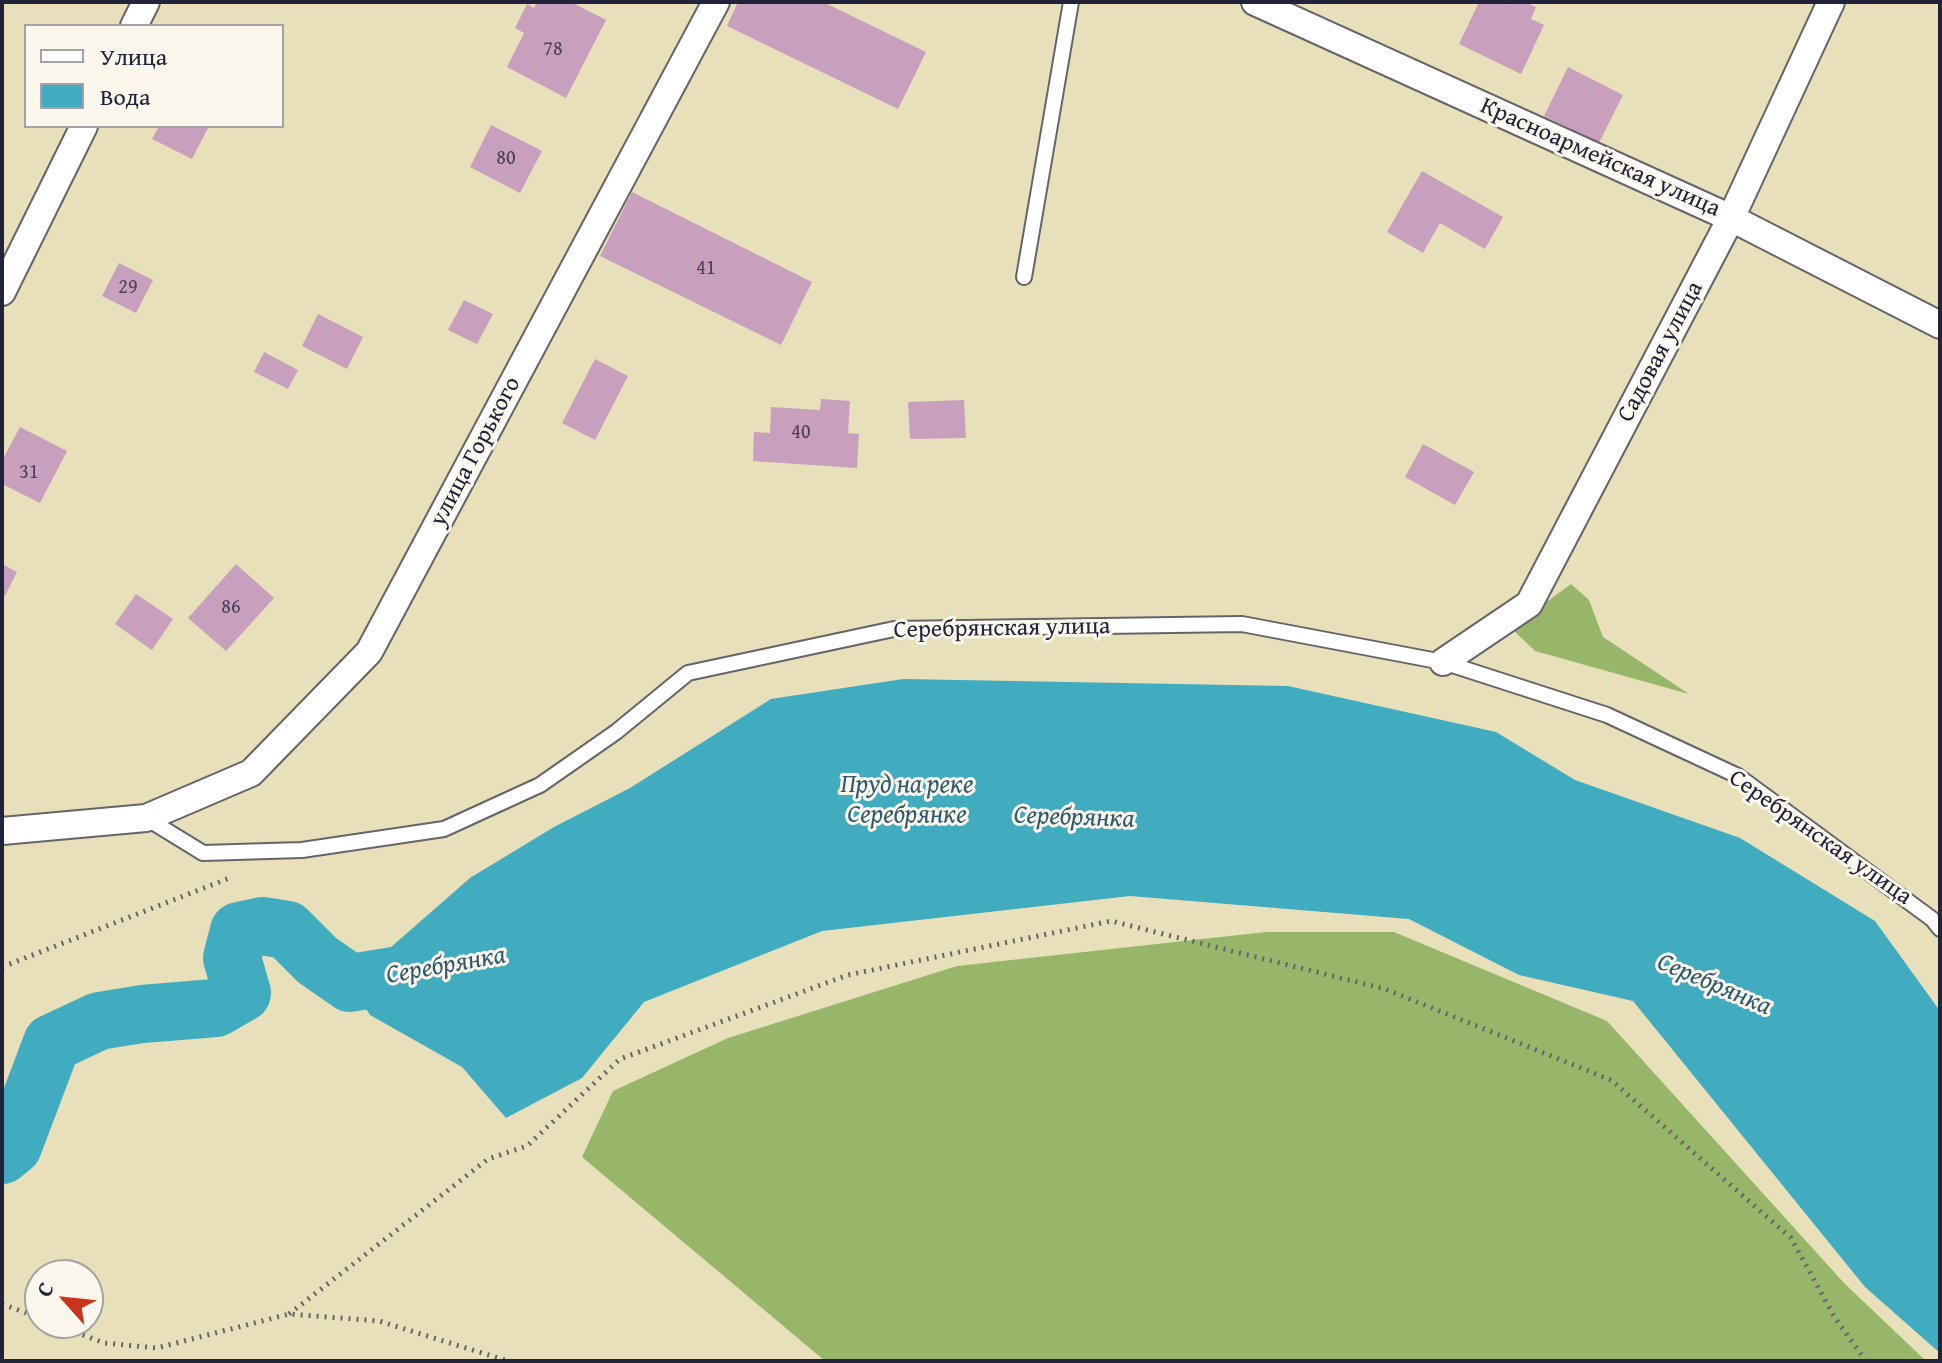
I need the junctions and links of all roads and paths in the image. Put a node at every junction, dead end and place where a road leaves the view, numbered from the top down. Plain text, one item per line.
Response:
1 (146, 2) edge
2 (716, 2) edge
3 (1071, 2) edge
4 (1255, 2) edge
5 (1831, 2) edge
6 (135, 24) edge
7 (83, 128) edge
8 (1731, 218) junction
9 (1024, 277) dead end
10 (2, 292) edge
11 (1940, 325) edge
12 (1443, 662) junction
13 (146, 818) junction
14 (3, 832) edge
15 (245, 872) dead end
16 (1940, 929) edge
17 (2, 967) edge
18 (2, 1304) edge
19 (24, 1312) edge
20 (289, 1314) junction
21 (94, 1339) edge
22 (508, 1361) edge
23 (1866, 1361) edge

1 - 6 street
2 - 13 street, улица Горького
3 - 9 lane
4 - 8 street, Красноармейская улица
5 - 8 street, Садовая улица
7 - 10 street
8 - 11 street, Красноармейская улица
8 - 12 street, Садовая улица
12 - 13 lane, Серебрянская улица
12 - 16 lane, Серебрянская улица
13 - 14 street
15 - 17 path
18 - 19 path
20 - 21 path
20 - 22 path
20 - 23 path

